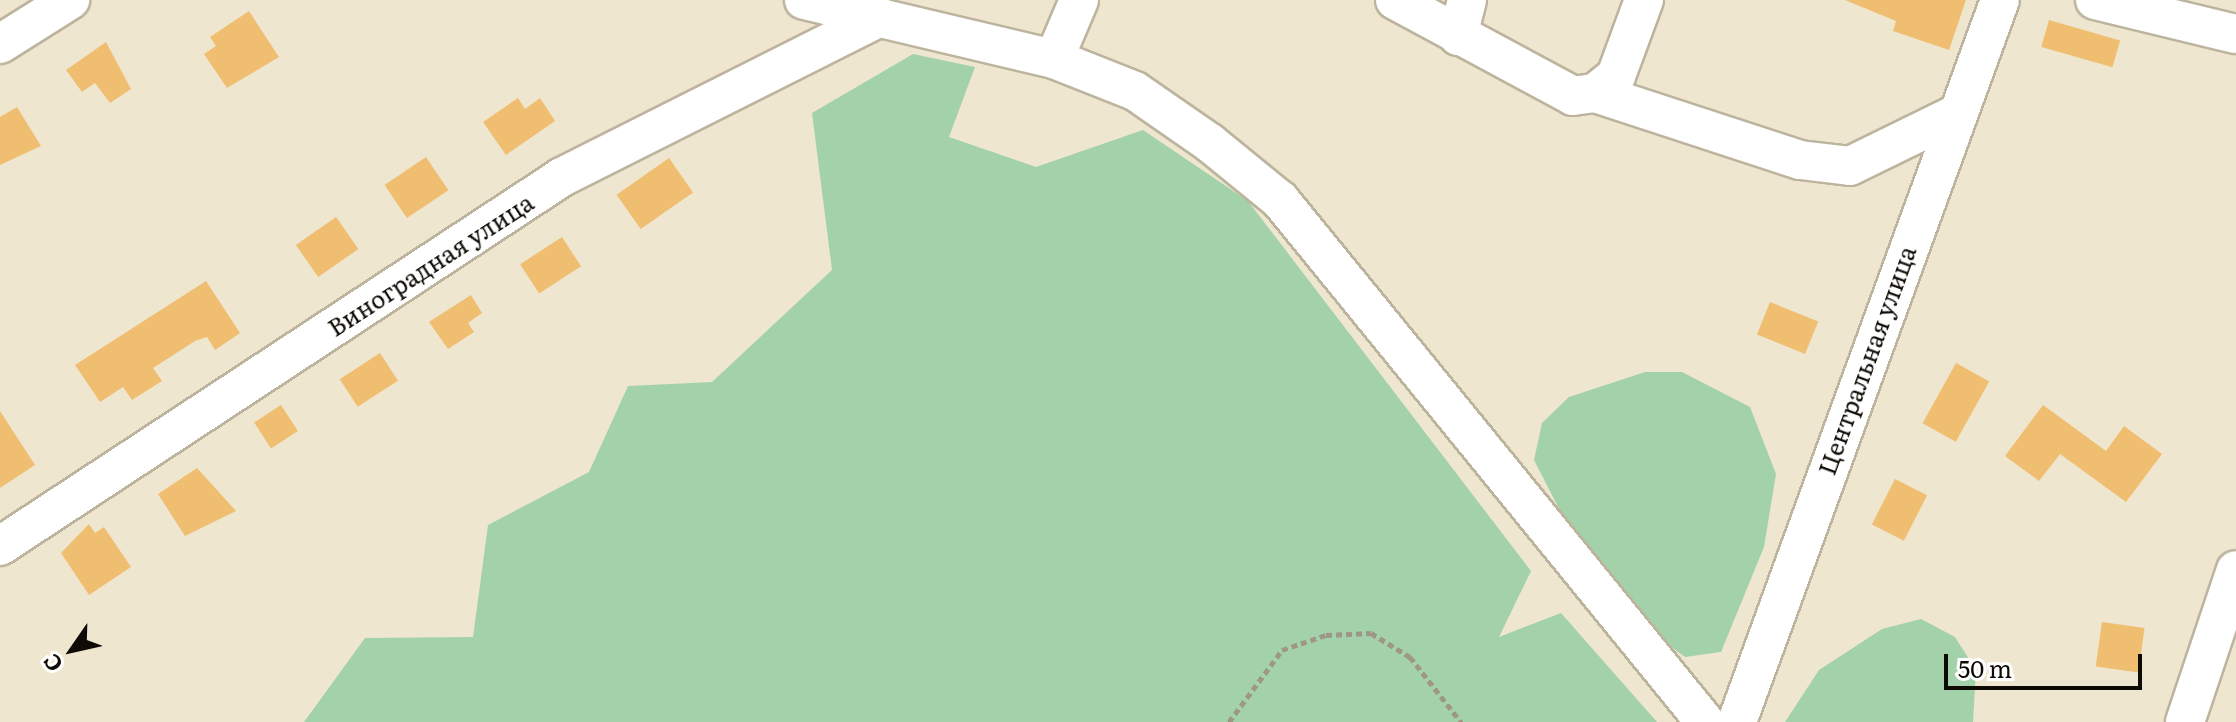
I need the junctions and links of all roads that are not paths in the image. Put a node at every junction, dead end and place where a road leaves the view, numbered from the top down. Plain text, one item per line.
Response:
1 (70, 0) edge
2 (804, 0) edge
3 (1079, 0) edge
4 (1395, 0) edge
5 (1644, 0) edge
6 (2000, 0) edge
7 (2095, 0) edge
8 (880, 17) junction
9 (1463, 18) edge
10 (2236, 34) edge
11 (0, 44) edge
12 (1054, 59) junction
13 (1606, 85) junction
14 (1954, 115) junction
15 (0, 546) edge
16 (2236, 570) edge
17 (1705, 722) edge
18 (1737, 722) edge
19 (2185, 722) edge

1 - 11 street
2 - 8 street
3 - 12 street
4 - 9 street
5 - 13 street
6 - 14 street, Центральная улица
7 - 10 street
8 - 12 street
8 - 15 street, Виноградная улица
9 - 13 street
12 - 17 street
13 - 14 street
14 - 18 street, Центральная улица
16 - 19 street

